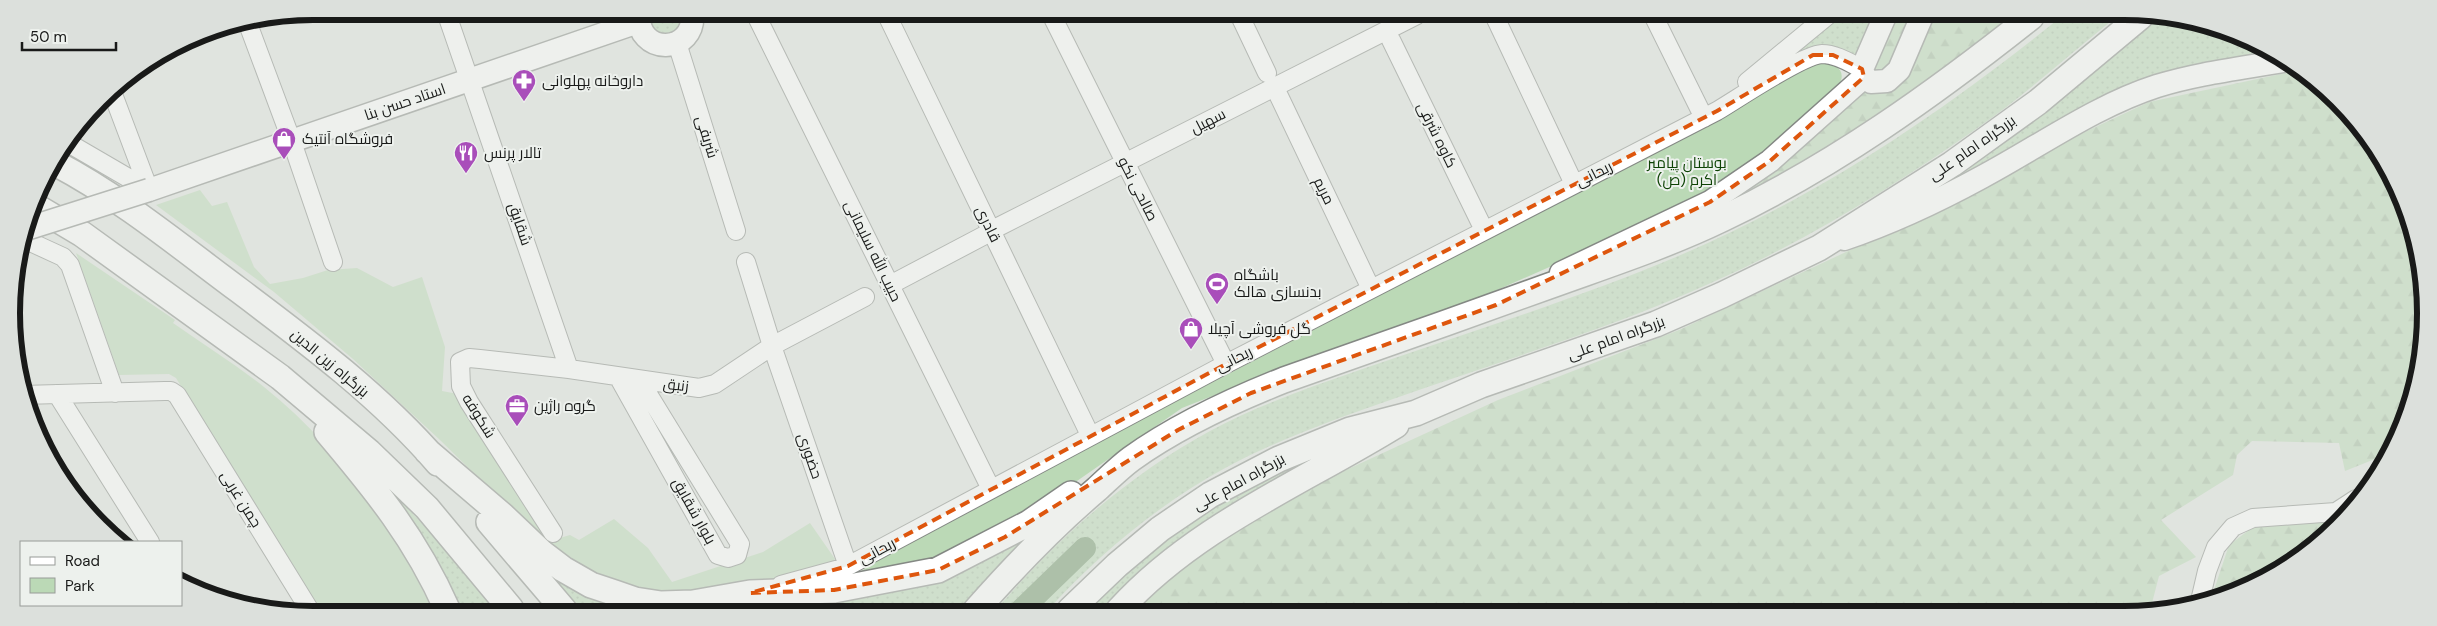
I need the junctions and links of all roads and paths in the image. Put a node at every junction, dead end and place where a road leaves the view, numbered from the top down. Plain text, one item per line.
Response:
1 (449, 20) edge
2 (630, 20) edge
3 (639, 20) edge
4 (692, 20) edge
5 (758, 20) edge
6 (889, 20) edge
7 (1054, 20) edge
8 (1242, 20) edge
9 (1407, 20) edge
10 (1496, 20) edge
11 (1655, 20) edge
12 (1823, 20) edge
13 (1883, 20) edge
14 (1920, 20) edge
15 (2026, 20) edge
16 (2136, 21) edge
17 (249, 27) edge
18 (1391, 40) dead end
19 (677, 43) junction
20 (2275, 62) edge
21 (1267, 73) dead end
22 (1863, 73) junction
23 (471, 80) junction
24 (1278, 94) dead end
25 (115, 98) edge
26 (1704, 118) junction
27 (292, 142) junction
28 (73, 146) edge
29 (1126, 163) junction
30 (59, 165) edge
31 (1574, 184) junction
32 (149, 190) junction
33 (39, 209) edge
34 (33, 227) edge
35 (1484, 230) junction
36 (736, 231) dead end
37 (29, 241) edge
38 (1820, 248) junction
39 (333, 262) dead end
40 (746, 262) dead end
41 (890, 285) junction
42 (1371, 288) junction
43 (865, 297) dead end
44 (1496, 305) junction
45 (772, 346) junction
46 (1226, 364) junction
47 (569, 369) junction
48 (280, 377) junction
49 (619, 378) junction
50 (640, 381) junction
51 (115, 393) junction
52 (57, 394) junction
53 (32, 395) edge
54 (1416, 413) junction
55 (1090, 435) junction
56 (427, 451) junction
57 (1131, 459) junction
58 (992, 489) junction
59 (2342, 508) edge
60 (553, 533) dead end
61 (149, 541) edge
62 (848, 566) junction
63 (834, 590) junction
64 (750, 593) junction
65 (2201, 596) edge
66 (307, 606) edge
67 (446, 606) edge
68 (509, 606) edge
69 (561, 606) edge
70 (980, 606) edge
71 (1074, 606) edge
72 (1123, 606) edge

1 - 23 street, شقایق
2 - 23 main road, استاد حسن بنا
3 - 19 main road
4 - 19 main road
5 - 41 street, حبیب الله سلیمانی
6 - 55 street, قادری
7 - 29 street, صالحی نکو
8 - 21 street
9 - 29 street, سهیل
10 - 31 street
11 - 26 street
12 - 26 street, ریحانی
13 - 22 main road
14 - 22 main road, ریحانی
15 - 44 highway
16 - 38 highway, بزرگراه امام علی
17 - 27 street
18 - 35 street, کاوه شرقی
19 - 36 street, شریفی
20 - 38 main road
22 - 26 street, ریحانی
22 - 44 main road
23 - 27 main road, استاد حسن بنا
23 - 47 street, شقایق
24 - 42 street, مریم
25 - 32 street
26 - 31 street, ریحانی
27 - 32 main road, استاد حسن بنا
27 - 39 street
28 - 32 street
29 - 41 street, سهیل
29 - 46 street, صالحی نکو
30 - 56 highway, بزرگراه زین الدین
31 - 35 street, ریحانی
32 - 34 main road, استاد حسن بنا, bridge
33 - 48 highway
35 - 42 street, ریحانی
37 - 51 street
38 - 54 highway, بزرگراه امام علی
40 - 45 street
41 - 58 street, حبیب الله سلیمانی
42 - 46 street, ریحانی
43 - 45 street
44 - 57 highway
45 - 50 street, زنبق
45 - 62 street, حضوری
46 - 55 street, ریحانی
47 - 49 street, زنبق
47 - 60 street, شکوفه
48 - 67 highway
48 - 68 highway
49 - 50 street, زنبق
49 - 50 street, بلوار شقایق
51 - 52 street
51 - 66 street, چمن غربی
52 - 53 street
52 - 61 street
54 - 71 highway, بزرگراه امام علی
54 - 72 highway
55 - 58 street, ریحانی
56 - 64 highway
56 - 69 highway, بزرگراه زین الدین
57 - 63 highway
57 - 70 highway
58 - 62 street, ریحانی
59 - 65 street
62 - 63 street
62 - 64 street
63 - 64 highway

